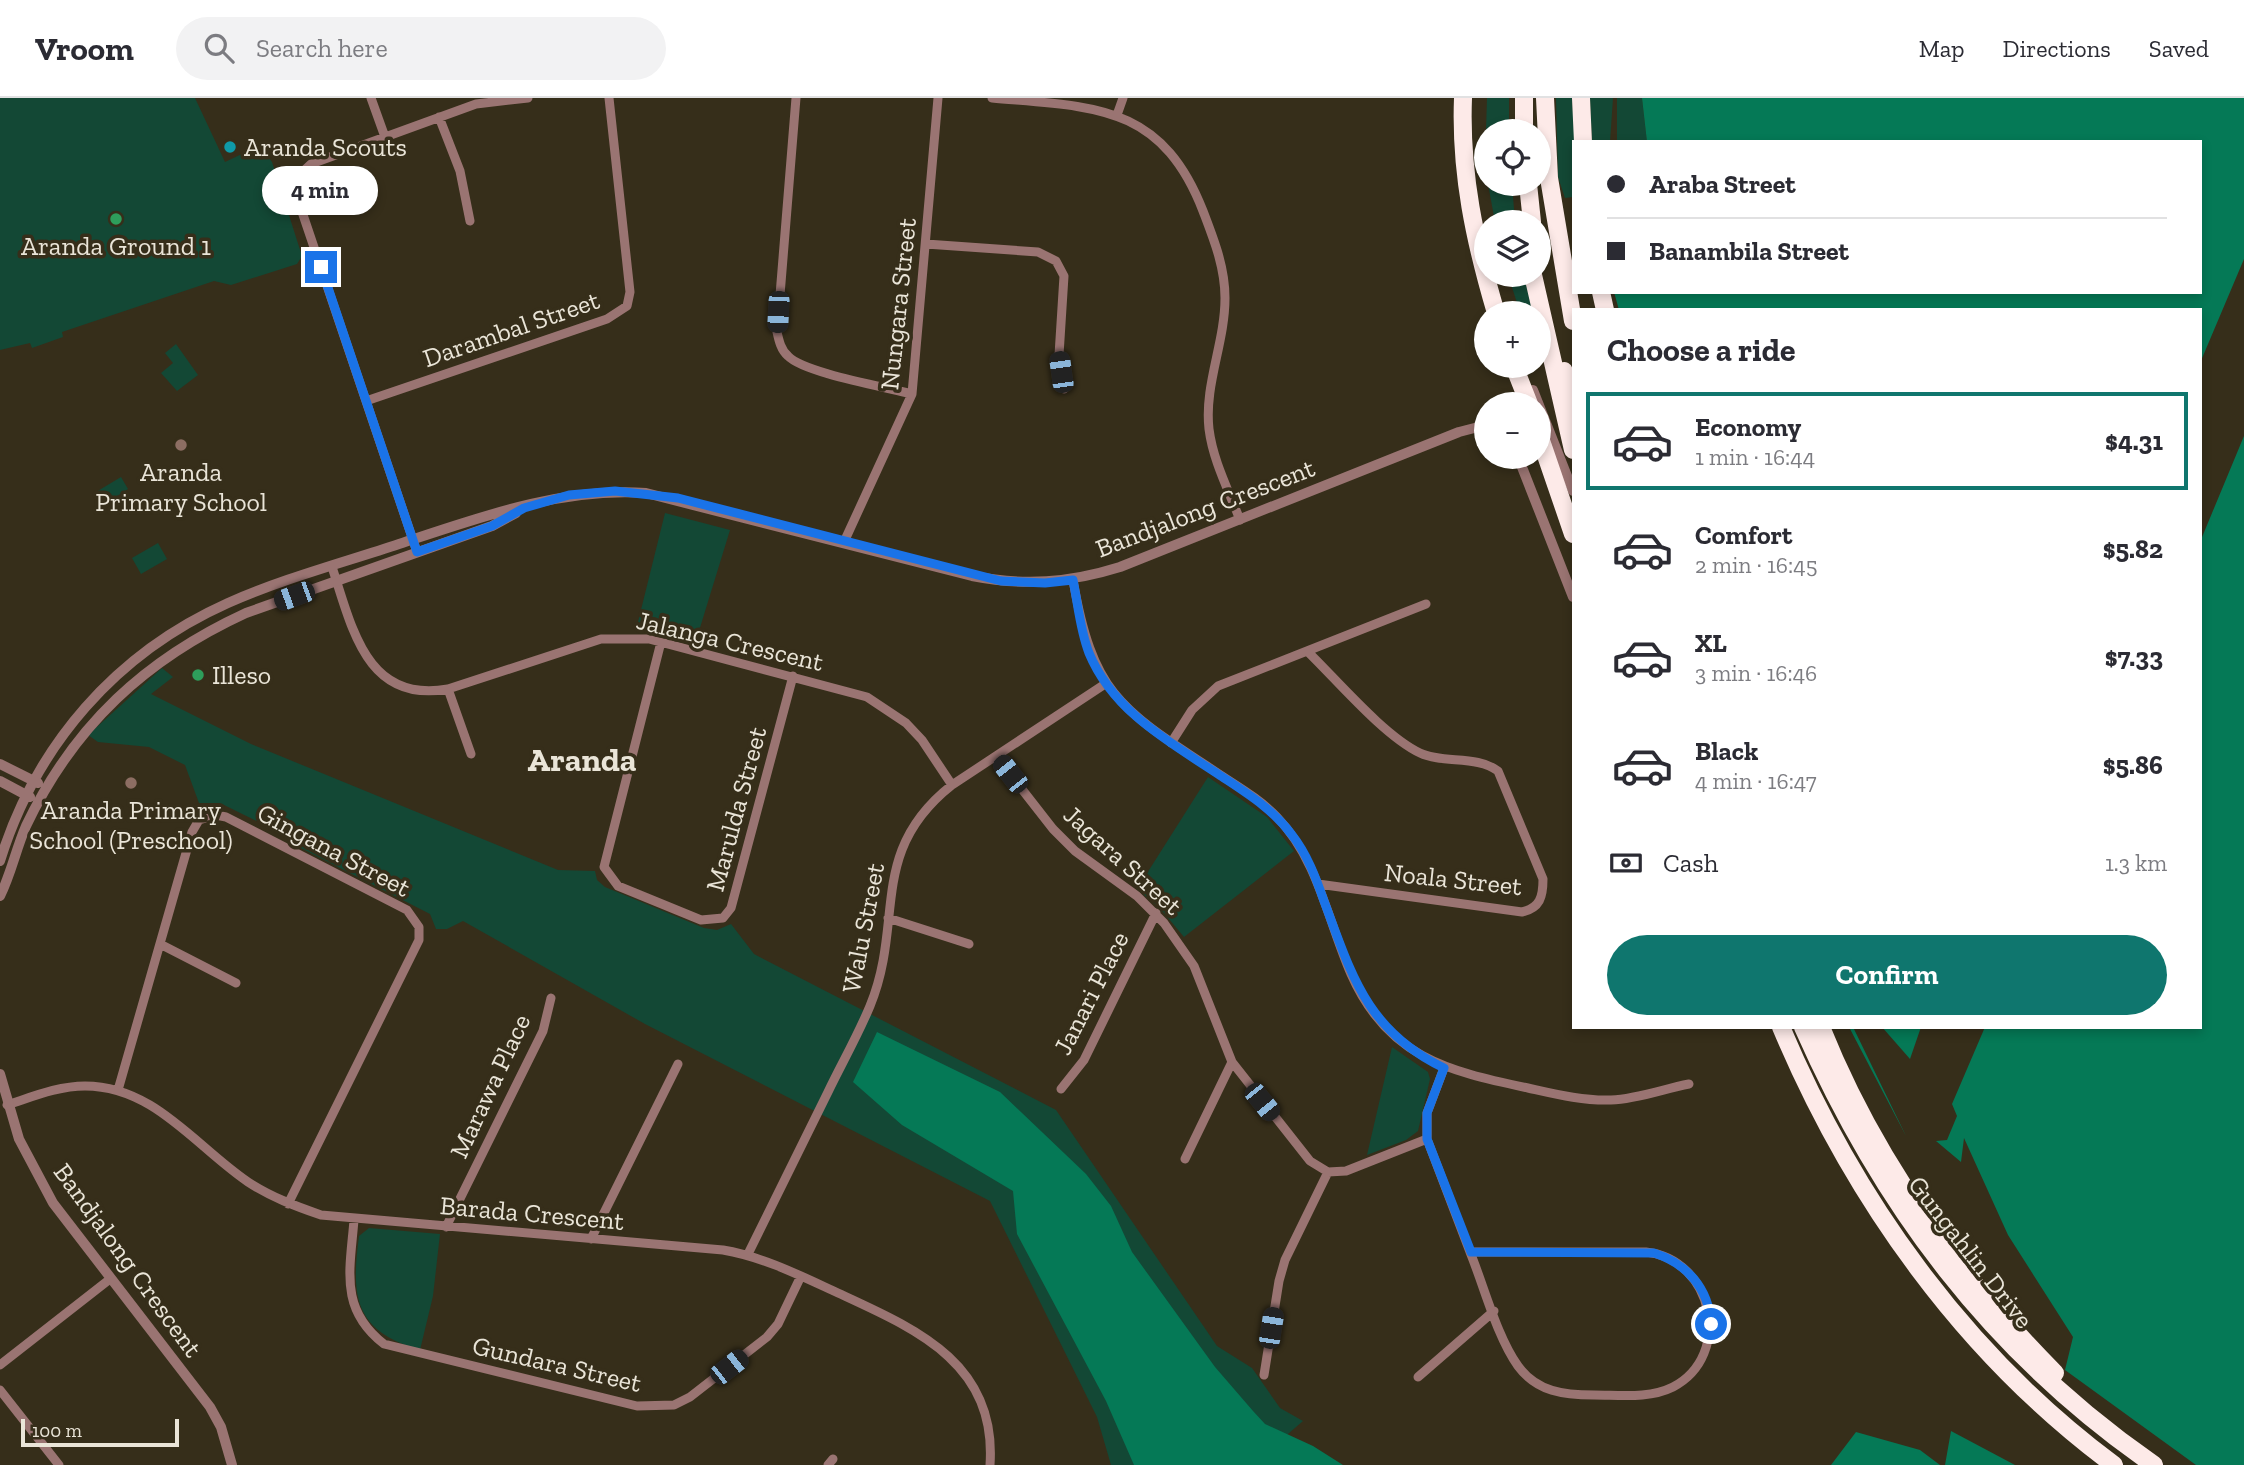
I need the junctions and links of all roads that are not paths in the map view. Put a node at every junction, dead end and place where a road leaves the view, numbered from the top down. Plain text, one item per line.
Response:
1 (371, 98) edge
2 (528, 98) edge
3 (609, 98) edge
4 (796, 98) edge
5 (938, 98) edge
6 (992, 98) edge
7 (1123, 98) edge
8 (1463, 98) edge
9 (1524, 98) edge
10 (1545, 98) edge
11 (1581, 98) edge
12 (1117, 115) junction
13 (439, 117) junction
14 (1524, 119) edge
15 (385, 137) junction
16 (1583, 140) edge
17 (470, 221) dead end
18 (1474, 224) edge
19 (926, 244) junction
20 (1536, 287) edge
21 (1544, 287) edge
22 (1567, 288) junction
23 (1575, 308) edge
24 (1572, 316) edge
25 (1528, 378) edge
26 (1064, 389) dead end
27 (912, 394) junction
28 (1572, 397) edge
29 (366, 401) junction
30 (1474, 428) edge
31 (1572, 446) edge
32 (1523, 469) edge
33 (1551, 469) edge
34 (1572, 488) edge
35 (524, 508) junction
36 (1240, 520) junction
37 (1572, 531) edge
38 (413, 540) junction
39 (844, 542) junction
40 (417, 552) junction
41 (332, 567) junction
42 (1073, 580) junction
43 (336, 581) junction
44 (1572, 594) edge
45 (1426, 604) dead end
46 (661, 642) junction
47 (1307, 651) junction
48 (793, 676) junction
49 (1105, 684) junction
50 (449, 689) junction
51 (1171, 743) junction
52 (471, 754) dead end
53 (996, 756) junction
54 (0, 764) edge
55 (33, 781) junction
56 (0, 782) edge
57 (952, 785) junction
58 (47, 788) junction
59 (25, 794) junction
60 (39, 802) junction
61 (0, 861) edge
62 (1318, 884) junction
63 (0, 896) edge
64 (1156, 913) junction
65 (888, 918) junction
66 (160, 943) junction
67 (970, 944) dead end
68 (236, 983) dead end
69 (551, 998) dead end
70 (1773, 1029) edge
71 (1783, 1029) edge
72 (1804, 1029) edge
73 (1822, 1029) edge
74 (1232, 1062) junction
75 (678, 1064) dead end
76 (1444, 1068) junction
77 (0, 1074) edge
78 (1689, 1084) dead end
79 (1061, 1089) dead end
80 (118, 1090) junction
81 (7, 1105) junction
82 (1427, 1139) junction
83 (1185, 1159) dead end
84 (1852, 1171) junction
85 (1328, 1172) junction
86 (288, 1204) junction
87 (354, 1220) junction
88 (446, 1227) junction
89 (591, 1239) junction
90 (1471, 1252) junction
91 (748, 1254) junction
92 (801, 1276) junction
93 (110, 1279) junction
94 (1494, 1311) junction
95 (0, 1365) edge
96 (1264, 1375) dead end
97 (1418, 1377) dead end
98 (0, 1390) edge
99 (59, 1465) edge
100 (232, 1465) edge
101 (990, 1465) edge
102 (2115, 1465) edge
103 (2154, 1465) edge
104 (2165, 1465) edge

1 - 15 street
2 - 13 street
3 - 29 street, Darambal Street
4 - 27 street
5 - 19 street, Nungara Street
6 - 12 street
7 - 12 street
8 - 18 highway
9 - 14 highway
10 - 22 highway
11 - 16 highway
12 - 36 street
13 - 15 street
13 - 17 street
15 - 29 street
19 - 26 street
19 - 27 street, Nungara Street
20 - 31 highway
21 - 28 highway
22 - 23 highway
22 - 24 highway
25 - 34 street
27 - 39 street, Nungara Street
29 - 38 street
30 - 36 street, Bandjalong Crescent
32 - 44 street
33 - 37 highway
35 - 38 street, Bandjalong Crescent
35 - 39 street, Bandjalong Crescent
35 - 40 street, Bandjalong Crescent
36 - 42 street, Bandjalong Crescent
38 - 40 street
38 - 41 street, Bandjalong Crescent
39 - 42 street, Bandjalong Crescent
40 - 43 street, Bandjalong Crescent
41 - 43 street, Jalanga Crescent
41 - 55 street, Bandjalong Crescent
42 - 49 street
43 - 50 street, Jalanga Crescent
43 - 58 street, Bandjalong Crescent
45 - 47 street
46 - 48 street, Jalanga Crescent
46 - 48 street, Marulda Street
46 - 50 street, Jalanga Crescent
47 - 51 street
47 - 62 street, Noala Street
48 - 57 street, Jalanga Crescent
49 - 51 street
49 - 53 street, Walu Street
50 - 52 street
51 - 62 street
53 - 57 street, Walu Street
53 - 64 street, Jagara Street
54 - 55 street
55 - 58 street
55 - 59 street, Bandjalong Crescent
56 - 59 street
57 - 65 street, Walu Street
58 - 60 street, Bandjalong Crescent
59 - 60 street
59 - 61 street, Bandjalong Crescent
60 - 63 street, Bandjalong Crescent
62 - 76 street
64 - 74 street, Jagara Street
64 - 79 street, Janari Place
65 - 67 street
65 - 91 street, Walu Street
66 - 68 street
66 - 80 street, Gingana Street
66 - 86 street, Gingana Street
69 - 88 street, Marawa Place
70 - 84 highway
71 - 84 highway
72 - 103 highway, Gungahlin Drive
73 - 104 highway
74 - 83 street
74 - 85 street, Jagara Street
75 - 89 street
76 - 78 street
76 - 82 street
77 - 81 street, Bandjalong Crescent
80 - 81 street, Barada Crescent
80 - 86 street, Barada Crescent
81 - 93 street, Bandjalong Crescent
82 - 85 street
82 - 90 street
84 - 102 highway
85 - 96 street
86 - 87 street, Barada Crescent
87 - 88 street, Barada Crescent
87 - 92 street, Gundara Street
88 - 89 street, Barada Crescent
89 - 91 street, Barada Crescent
90 - 94 street
90 - 94 street
91 - 92 street, Barada Crescent
92 - 101 street, Barada Crescent
93 - 95 street
93 - 100 street, Bandjalong Crescent
94 - 97 street
98 - 99 street

